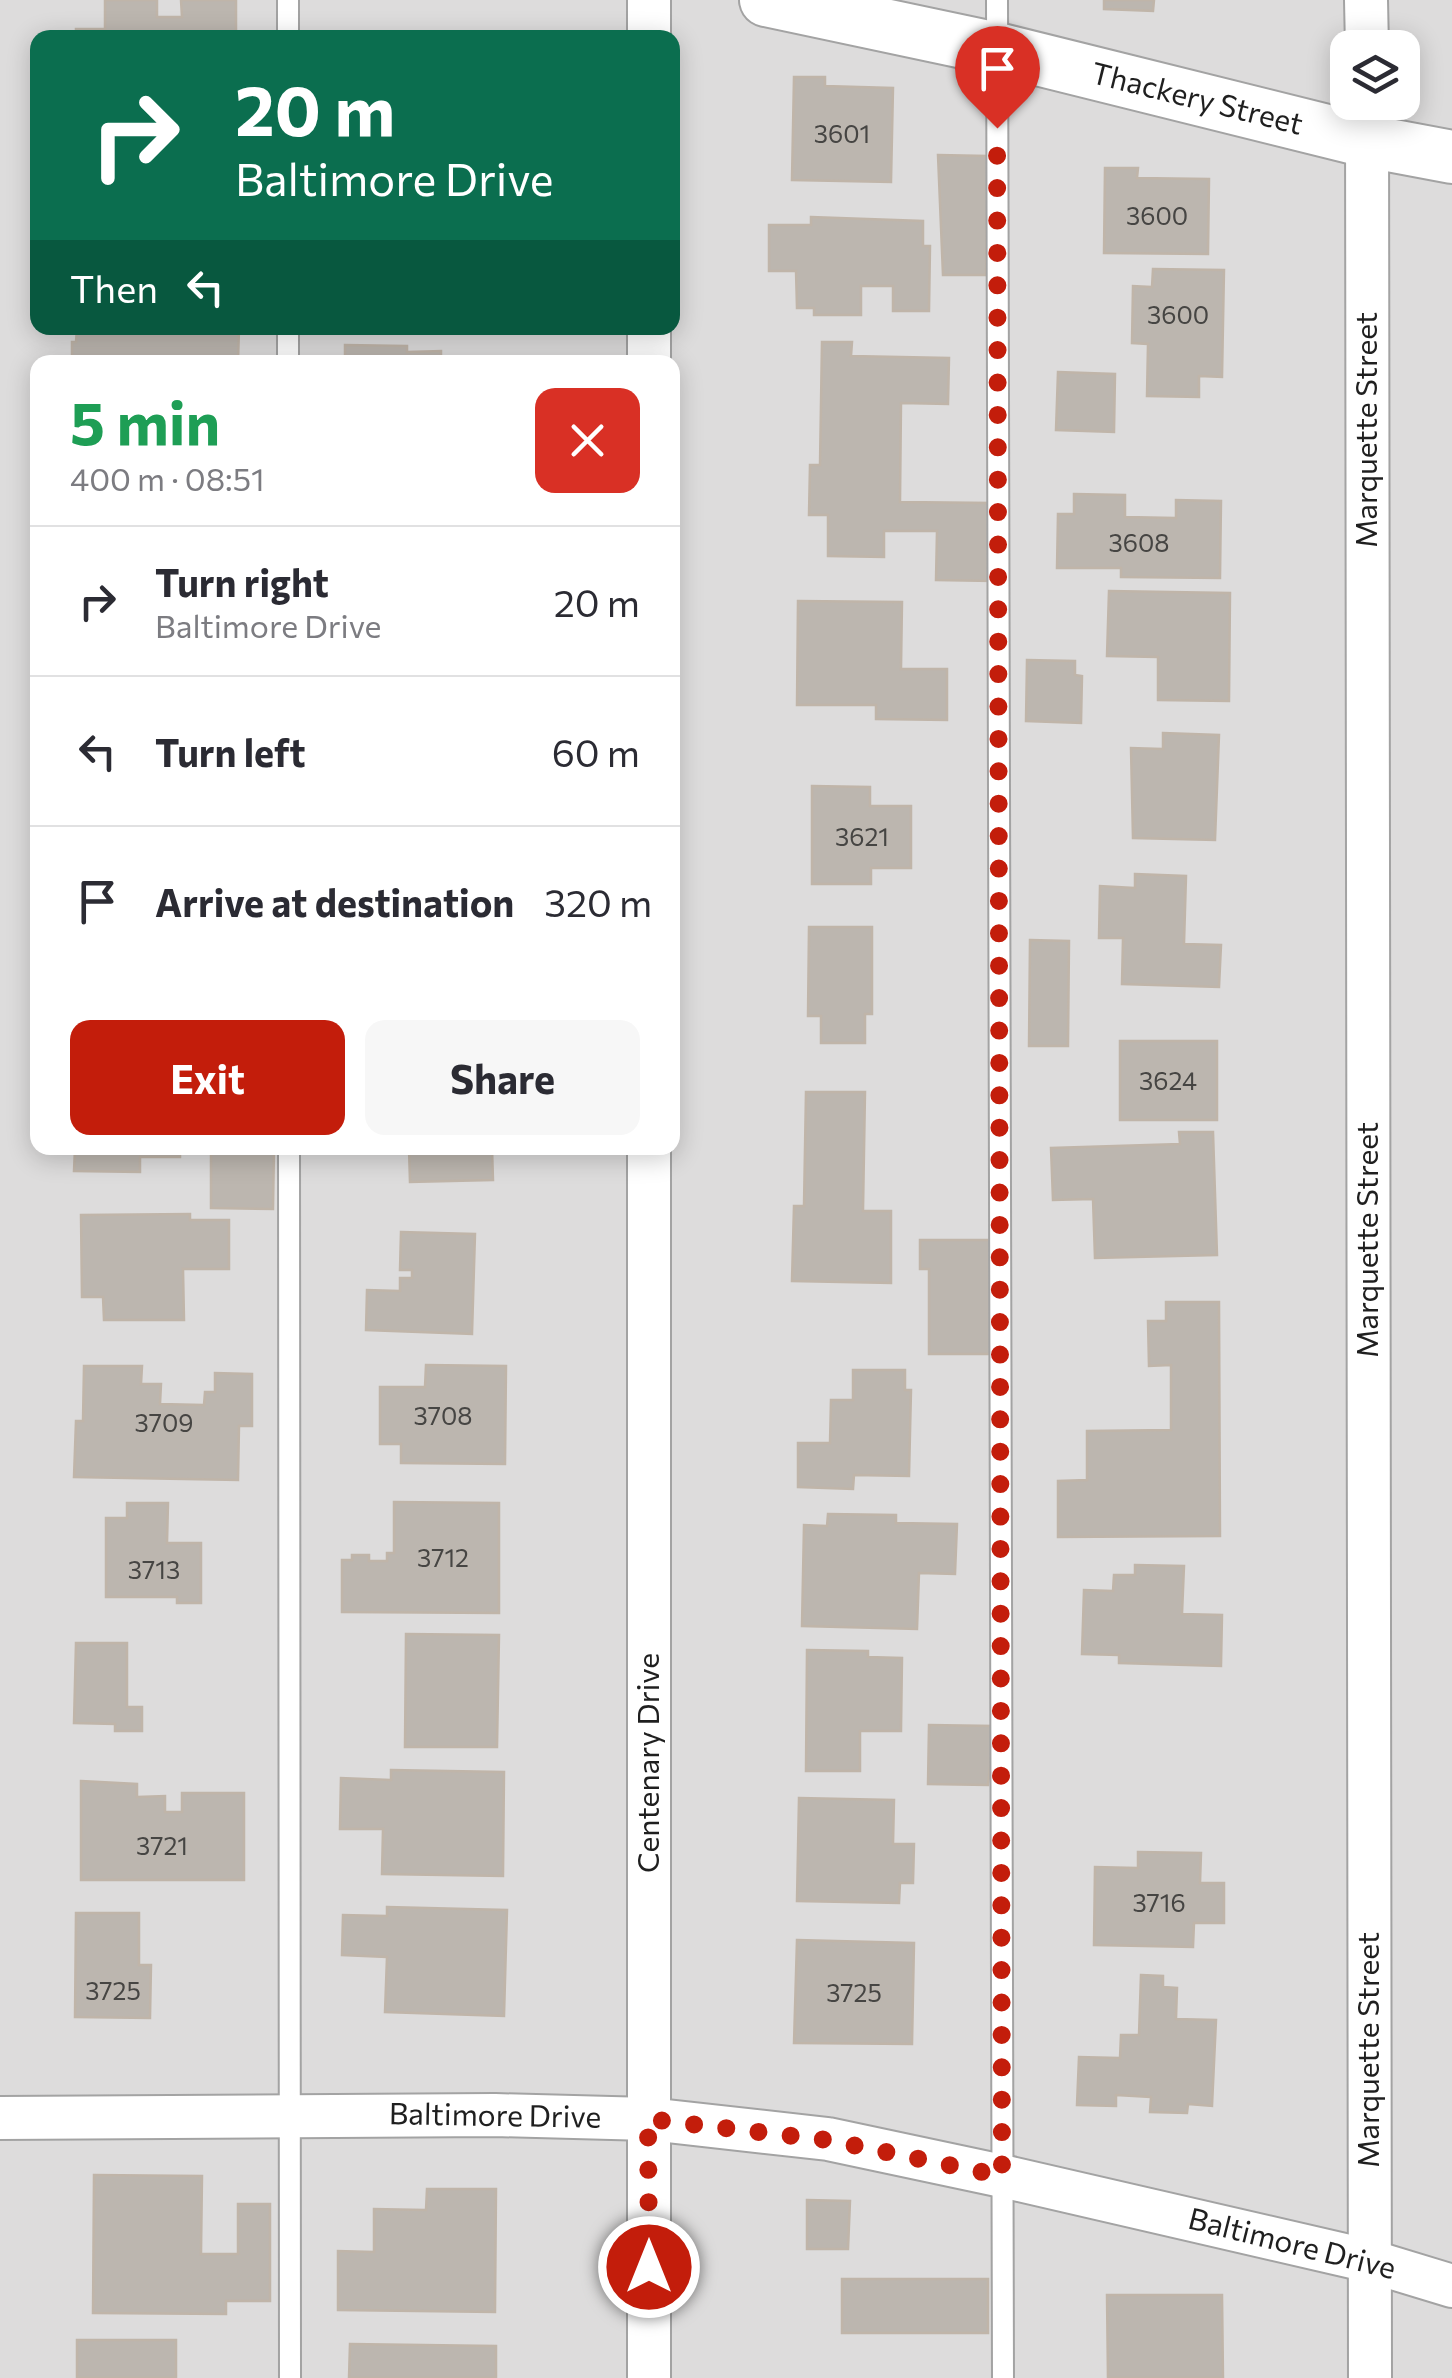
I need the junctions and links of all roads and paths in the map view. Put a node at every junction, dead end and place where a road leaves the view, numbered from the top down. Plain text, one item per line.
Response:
1 (288, 0) edge
2 (648, 0) edge
3 (766, 0) edge
4 (1366, 0) edge
5 (997, 25) edge
6 (288, 30) edge
7 (648, 30) edge
8 (1366, 30) edge
9 (1367, 122) edge
10 (1452, 157) edge
11 (289, 1155) edge
12 (648, 1155) edge
13 (290, 2115) junction
14 (0, 2118) edge
15 (648, 2119) junction
16 (1002, 2176) junction
17 (1370, 2261) junction
18 (1452, 2286) edge
19 (290, 2378) edge
20 (650, 2378) edge
21 (1002, 2378) edge
22 (1370, 2378) edge

1 - 6 lane
2 - 7 street
3 - 5 street, Thackery Street
4 - 8 street
5 - 9 street, Thackery Street
5 - 16 lane
9 - 10 street, Thackery Street
9 - 17 street, Marquette Street
11 - 13 lane
12 - 15 street, Centenary Drive
13 - 14 street, Baltimore Drive
13 - 15 street, Baltimore Drive
13 - 19 lane
15 - 16 street, Baltimore Drive
15 - 20 street, Centenary Drive
16 - 17 street, Baltimore Drive
16 - 21 lane
17 - 18 street, Baltimore Drive
17 - 22 street, Marquette Street

